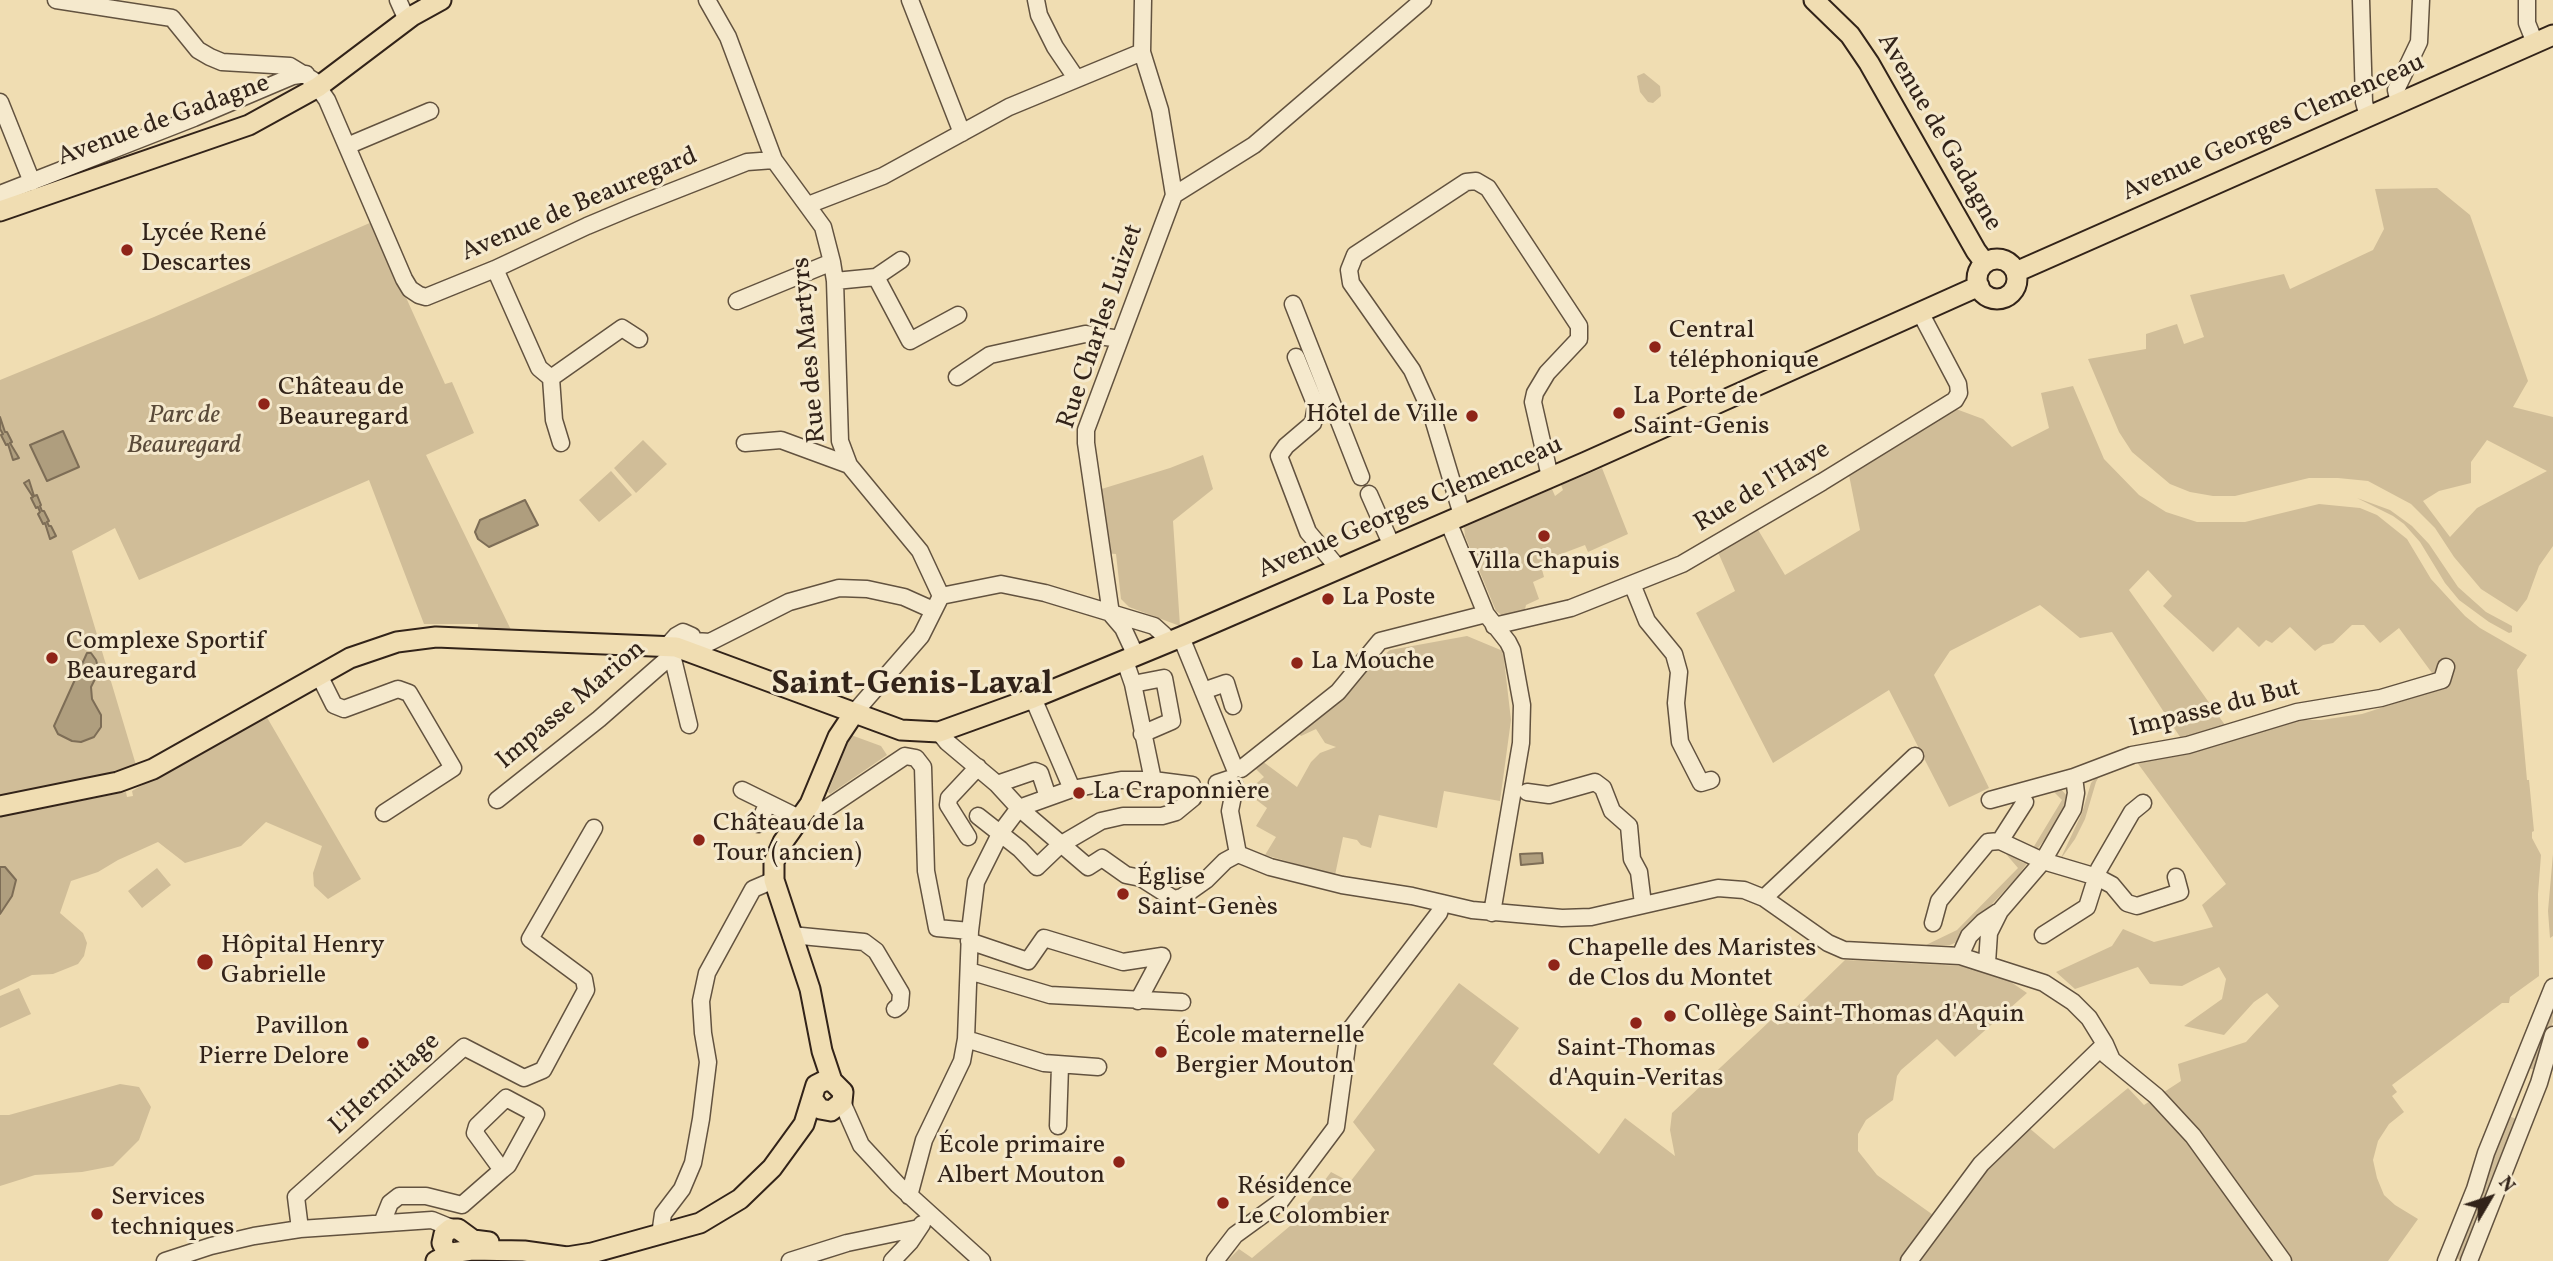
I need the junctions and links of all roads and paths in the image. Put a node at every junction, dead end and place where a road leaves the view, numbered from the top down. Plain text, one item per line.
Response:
1 (56, 0) edge
2 (398, 0) edge
3 (441, 0) edge
4 (707, 0) edge
5 (910, 0) edge
6 (1036, 0) edge
7 (1143, 0) edge
8 (1423, 0) edge
9 (1814, 0) edge
10 (2361, 0) edge
11 (2421, 0) edge
12 (2527, 0) edge
13 (407, 20) junction
14 (2544, 39) edge
15 (1142, 52) junction
16 (1076, 78) junction
17 (312, 80) junction
18 (0, 102) edge
19 (2399, 103) junction
20 (430, 111) dead end
21 (2368, 117) junction
22 (962, 133) junction
23 (347, 146) junction
24 (774, 160) junction
25 (32, 183) junction
26 (0, 194) edge
27 (1174, 195) junction
28 (808, 205) junction
29 (0, 211) edge
30 (901, 260) dead end
31 (832, 262) junction
32 (1985, 263) junction
33 (495, 270) junction
34 (2016, 272) junction
35 (876, 277) junction
36 (835, 281) junction
37 (1979, 286) junction
38 (737, 301) dead end
39 (1293, 304) dead end
40 (1921, 314) junction
41 (958, 315) dead end
42 (1120, 339) junction
43 (639, 340) dead end
44 (1296, 357) dead end
45 (957, 377) dead end
46 (551, 378) junction
47 (561, 443) dead end
48 (745, 443) dead end
49 (849, 466) junction
50 (1362, 477) dead end
51 (1550, 477) junction
52 (1369, 494) dead end
53 (1455, 518) junction
54 (1392, 546) junction
55 (1339, 569) junction
56 (1632, 584) junction
57 (937, 603) junction
58 (1111, 614) junction
59 (1490, 620) junction
60 (1174, 640) junction
61 (681, 649) junction
62 (1131, 658) junction
63 (2446, 667) dead end
64 (319, 675) junction
65 (1133, 684) junction
66 (1203, 691) junction
67 (1033, 698) junction
68 (1233, 706) dead end
69 (854, 713) junction
70 (689, 724) dead end
71 (901, 730) junction
72 (939, 732) junction
73 (1142, 734) junction
74 (1915, 756) dead end
75 (896, 761) junction
76 (978, 767) junction
77 (2074, 778) junction
78 (1228, 779) junction
79 (1153, 780) junction
80 (1711, 780) dead end
81 (997, 784) junction
82 (1072, 789) junction
83 (742, 790) dead end
84 (1527, 792) dead end
85 (1193, 795) junction
86 (1048, 797) junction
87 (497, 800) dead end
88 (1990, 800) dead end
89 (2025, 802) dead end
90 (768, 803) junction
91 (2143, 803) dead end
92 (0, 806) edge
93 (1019, 808) junction
94 (806, 811) junction
95 (384, 813) dead end
96 (978, 816) dead end
97 (758, 824) dead end
98 (594, 828) dead end
99 (1001, 832) junction
100 (968, 837) dead end
101 (2000, 841) junction
102 (1060, 845) junction
103 (1238, 854) junction
104 (2043, 861) junction
105 (2096, 877) junction
106 (2176, 877) dead end
107 (774, 880) junction
108 (1764, 898) junction
109 (1441, 903) junction
110 (1643, 904) junction
111 (2000, 911) junction
112 (1492, 913) junction
113 (1933, 923) dead end
114 (2043, 935) dead end
115 (791, 936) junction
116 (970, 936) junction
117 (1960, 956) junction
118 (1987, 963) junction
119 (969, 971) junction
120 (2553, 987) edge
121 (1138, 1001) junction
122 (1182, 1002) dead end
123 (895, 1010) dead end
124 (2553, 1035) edge
125 (966, 1039) junction
126 (2102, 1047) junction
127 (1060, 1066) junction
128 (1098, 1067) dead end
129 (827, 1097) junction
130 (1058, 1126) dead end
131 (502, 1170) dead end
132 (909, 1196) junction
133 (931, 1214) junction
134 (382, 1223) junction
135 (919, 1228) junction
136 (300, 1229) junction
137 (660, 1236) junction
138 (451, 1244) edge
139 (568, 1260) edge
140 (166, 1261) edge
141 (426, 1261) edge
142 (790, 1261) edge
143 (892, 1261) edge
144 (982, 1261) edge
145 (1216, 1261) edge
146 (1909, 1261) edge
147 (2283, 1261) edge
148 (2446, 1261) edge
149 (2469, 1261) edge

1 - 17 street
2 - 13 street
3 - 13 main road, Avenue de Gadagne
4 - 24 street, Rue des Martyrs
5 - 22 street
6 - 16 street
7 - 15 street, Rue Charles Luizet
8 - 27 street
9 - 32 main road, Avenue de Gadagne
10 - 21 street
11 - 19 street
12 - 14 street
13 - 17 main road, Avenue de Gadagne
14 - 19 main road, Avenue Georges Clemenceau
15 - 16 street
15 - 27 street, Rue Charles Luizet
16 - 22 street
17 - 23 street
17 - 25 street
17 - 29 main road, Avenue de Gadagne
18 - 25 street
19 - 21 main road, Avenue Georges Clemenceau
20 - 23 street
21 - 34 main road, Avenue Georges Clemenceau
22 - 28 street
23 - 33 street, Avenue de Beauregard
24 - 28 street, Rue des Martyrs
24 - 33 street, Avenue de Beauregard
25 - 26 street
27 - 42 street, Rue Charles Luizet
28 - 31 street, Rue des Martyrs
30 - 35 street
31 - 36 street, Rue des Martyrs
31 - 38 street
32 - 34 main road
32 - 37 main road
33 - 46 street
34 - 37 main road
35 - 36 street
35 - 41 street
36 - 49 street, Rue des Martyrs
37 - 40 main road, Avenue Georges Clemenceau
39 - 50 street
40 - 51 main road, Avenue Georges Clemenceau
40 - 56 street, Rue de l'Haye
42 - 45 street
42 - 58 street, Rue Charles Luizet
43 - 46 street
44 - 55 street
46 - 47 street
48 - 49 street
49 - 57 street, Rue des Martyrs
51 - 53 main road, Avenue Georges Clemenceau
51 - 53 street
52 - 54 street
53 - 54 main road, Avenue Georges Clemenceau
53 - 59 street
54 - 55 main road, Avenue Georges Clemenceau
55 - 60 main road, Avenue Georges Clemenceau
56 - 59 street, Rue de l'Haye
56 - 80 street
57 - 58 street
57 - 61 street
57 - 69 street
58 - 60 street
58 - 62 street, Rue Charles Luizet
59 - 78 street, Rue de l'Haye
59 - 112 street
60 - 62 main road, Avenue Georges Clemenceau
60 - 66 street
61 - 64 main road, Avenue Georges Clemenceau
61 - 69 main road, Avenue Georges Clemenceau
61 - 70 street
61 - 87 street, Impasse Marion
62 - 65 street, Rue Charles Luizet
62 - 67 main road, Avenue Georges Clemenceau
63 - 77 street, Impasse du But
64 - 92 main road, Avenue Georges Clemenceau
64 - 95 street
65 - 73 street, Rue Charles Luizet
65 - 73 street
66 - 68 street
66 - 78 street
67 - 72 main road, Avenue Georges Clemenceau
67 - 82 street
69 - 71 main road, Avenue Georges Clemenceau
69 - 94 main road
71 - 72 main road, Avenue Georges Clemenceau
71 - 75 street
72 - 76 street
73 - 79 street, Rue Charles Luizet
74 - 108 street
75 - 94 street
75 - 116 street
76 - 81 street
76 - 100 street
77 - 88 street, Impasse du But
77 - 104 street
78 - 85 street, Rue de l'Haye
78 - 103 street
79 - 82 street
79 - 85 street
81 - 86 street
81 - 93 street
82 - 86 street
83 - 90 street
84 - 110 street
85 - 102 street, Rue de l'Haye
86 - 93 street
89 - 101 street
90 - 94 street
90 - 97 street
91 - 105 street
93 - 99 street
93 - 102 street
94 - 107 main road
96 - 99 street
98 - 136 street, L'Hermitage
99 - 102 street, Rue de l'Haye
99 - 116 street
101 - 104 street
101 - 113 street
102 - 103 street
103 - 109 street
104 - 105 street
104 - 111 street
105 - 106 street
105 - 114 street
107 - 115 main road
107 - 137 street
108 - 110 street
108 - 117 street
109 - 112 street
109 - 145 street
110 - 112 street
111 - 117 street
111 - 118 street
115 - 123 street
115 - 129 main road
116 - 119 street
116 - 121 street
117 - 118 street
118 - 126 street
119 - 121 street
119 - 125 street
120 - 148 street
121 - 122 street
124 - 149 street
125 - 127 street
125 - 132 street
126 - 146 street
126 - 147 street
127 - 128 street
127 - 130 street
129 - 132 street
129 - 137 main road
131 - 134 street
132 - 133 street
133 - 135 street
133 - 144 street
134 - 136 street
134 - 138 street
135 - 142 street
135 - 143 street
136 - 140 street
137 - 139 main road
138 - 139 main road
138 - 141 main road

